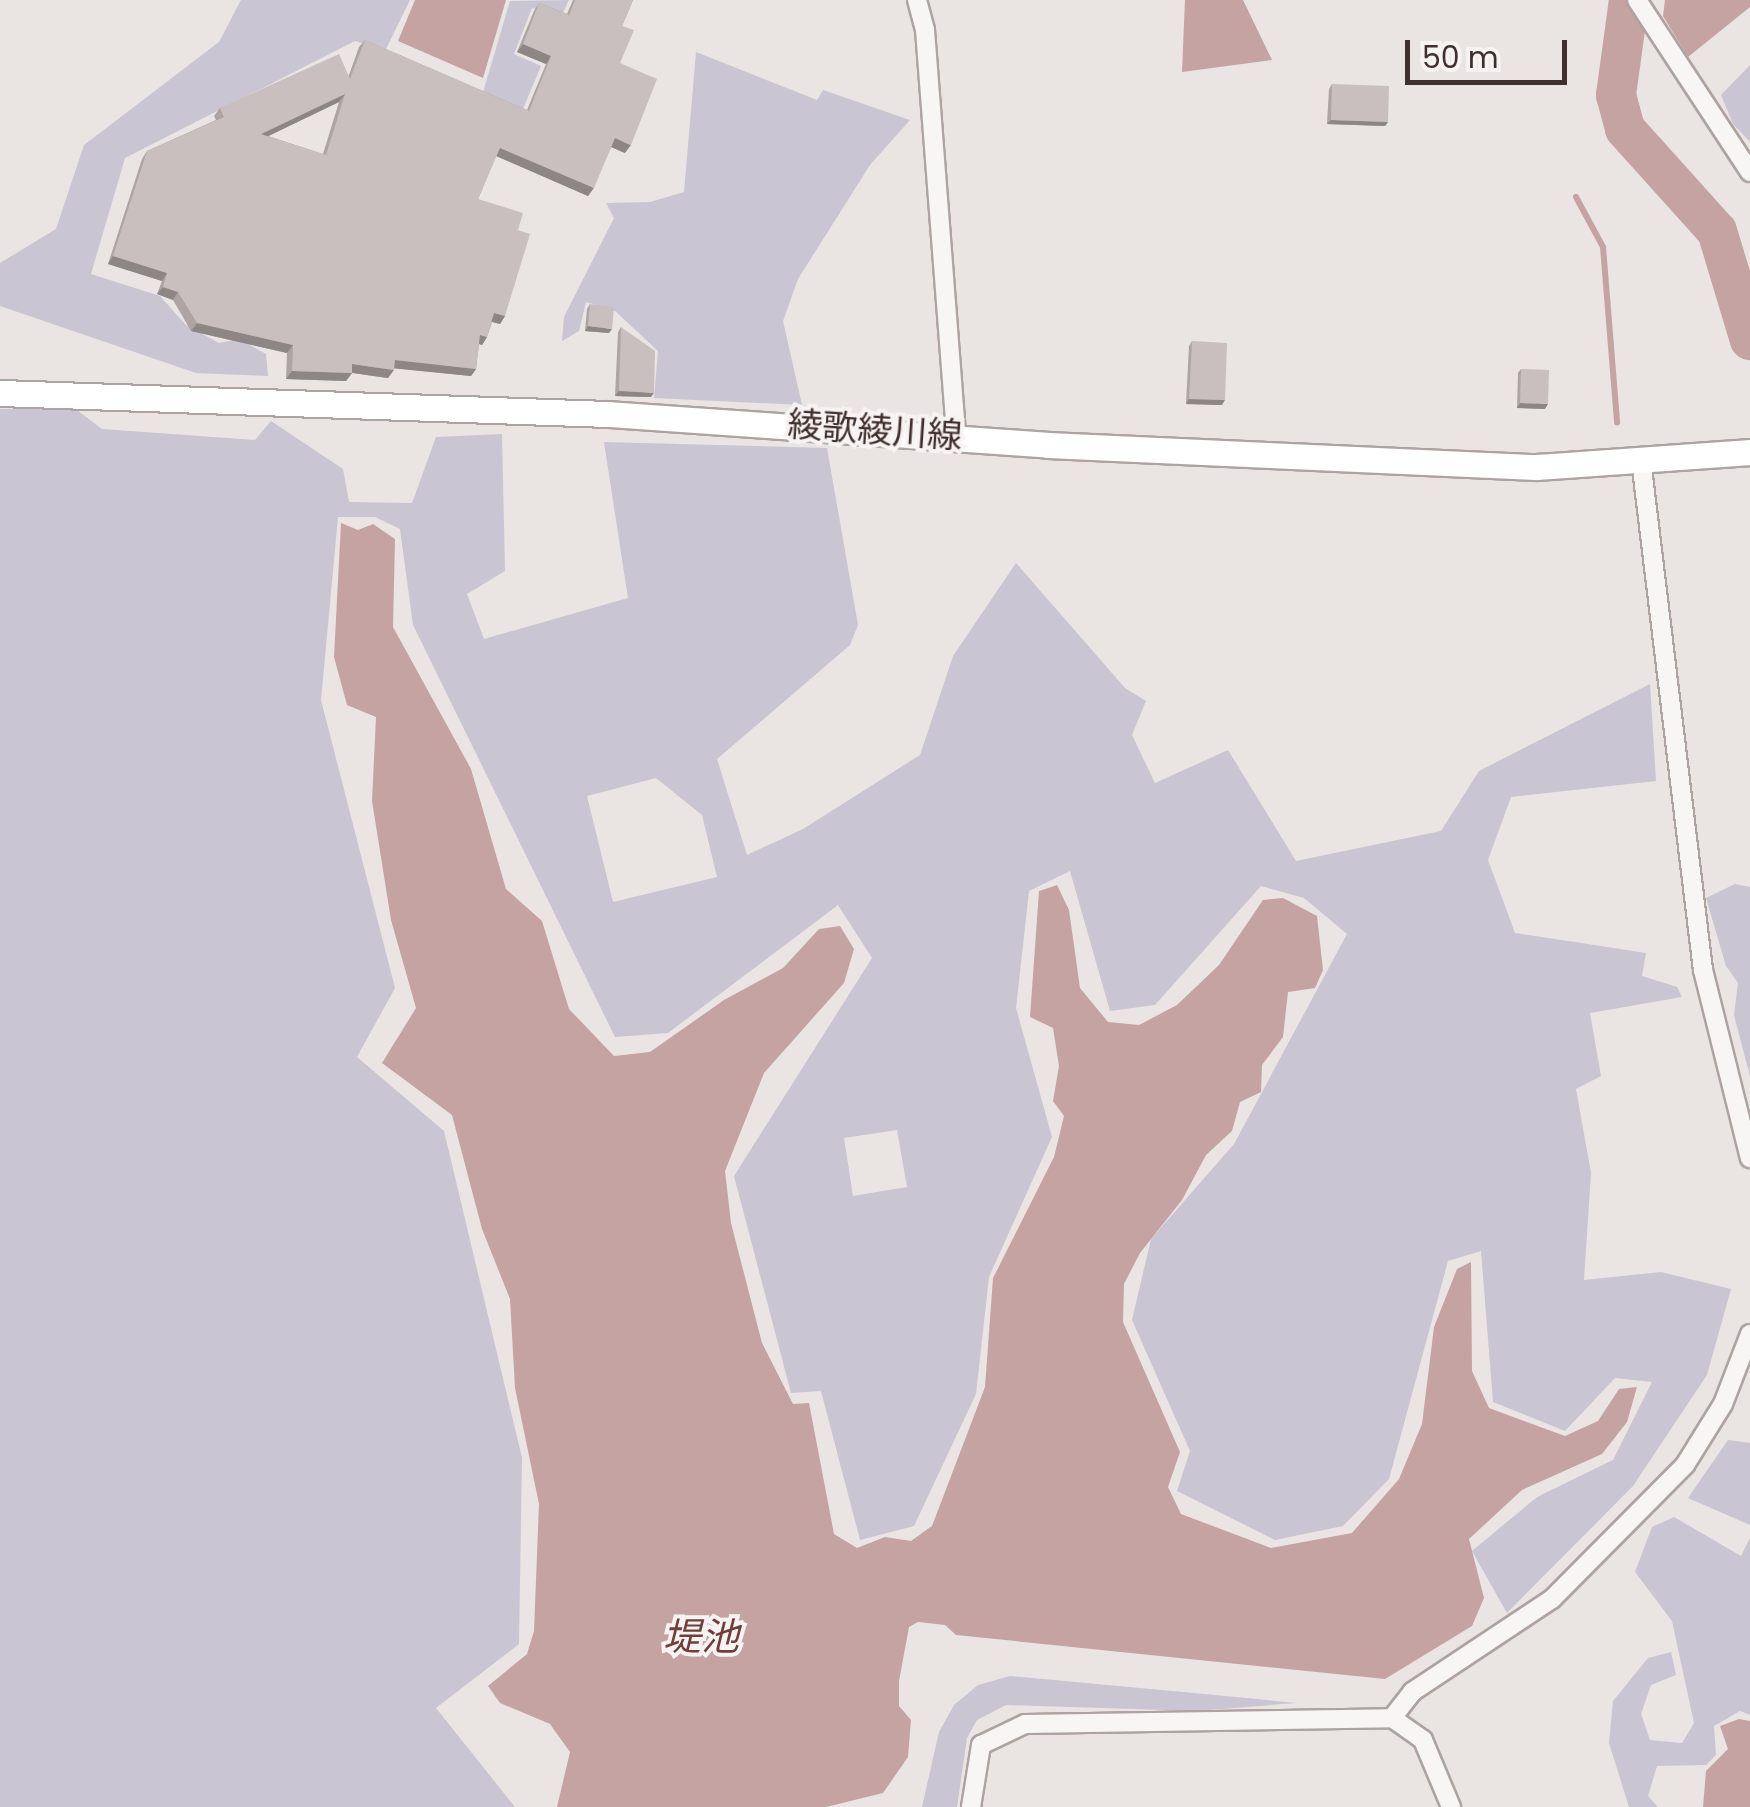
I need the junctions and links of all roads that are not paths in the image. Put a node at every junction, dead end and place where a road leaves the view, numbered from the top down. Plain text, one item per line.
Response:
1 (918, 0) edge
2 (1639, 2) edge
3 (1750, 172) edge
4 (0, 393) edge
5 (956, 434) junction
6 (1750, 452) edge
7 (1641, 460) junction
8 (1750, 1158) edge
9 (1750, 1334) edge
10 (1392, 1718) junction
11 (971, 1807) edge
12 (1452, 1807) edge

1 - 5 street
2 - 3 street
4 - 5 main road, 綾歌綾川線
5 - 7 main road, 綾歌綾川線
6 - 7 main road, 綾歌綾川線
7 - 8 street
9 - 10 street
10 - 11 street
10 - 12 street

